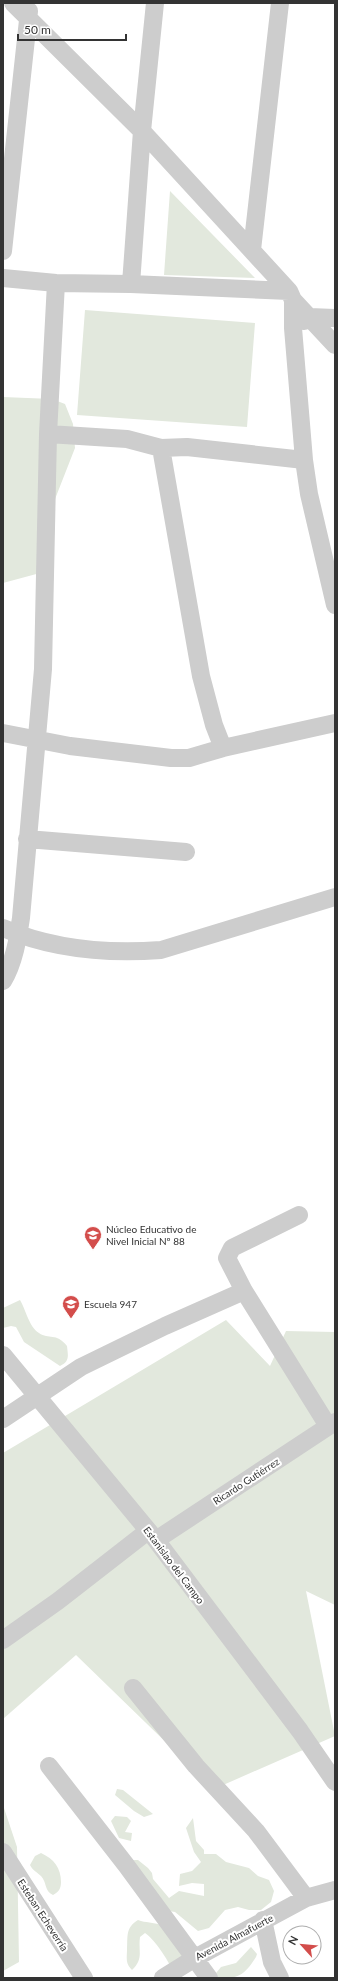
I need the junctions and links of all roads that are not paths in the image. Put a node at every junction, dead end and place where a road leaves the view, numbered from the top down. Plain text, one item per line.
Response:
1 (13, 3) edge
2 (154, 3) edge
3 (280, 3) edge
4 (29, 11) edge
5 (142, 131) junction
6 (252, 250) junction
7 (3, 251) edge
8 (3, 278) edge
9 (56, 283) junction
10 (131, 284) junction
11 (291, 296) junction
12 (309, 317) junction
13 (335, 318) edge
14 (293, 328) junction
15 (335, 345) edge
16 (48, 434) junction
17 (161, 448) junction
18 (304, 460) junction
19 (335, 605) edge
20 (335, 723) edge
21 (3, 733) edge
22 (37, 740) junction
23 (223, 748) junction
24 (27, 840) junction
25 (186, 852) dead end
26 (335, 897) edge
27 (11, 932) edge
28 (3, 981) edge
29 (299, 1216) dead end
30 (244, 1291) junction
31 (3, 1355) edge
32 (37, 1397) junction
33 (3, 1419) edge
34 (332, 1424) edge
35 (152, 1535) junction
36 (3, 1640) edge
37 (133, 1688) dead end
38 (49, 1766) dead end
39 (335, 1782) edge
40 (3, 1852) edge
41 (335, 1890) edge
42 (306, 1898) junction
43 (263, 1920) junction
44 (194, 1958) junction
45 (84, 1978) edge
46 (163, 1978) edge
47 (209, 1978) edge
48 (280, 1978) edge

1 - 4 street
2 - 5 street
3 - 6 street
4 - 5 street
4 - 7 street
5 - 6 street
5 - 10 street
6 - 11 street
8 - 9 street
9 - 10 street
9 - 16 street
10 - 11 street
11 - 12 street
11 - 14 street
12 - 13 street
12 - 14 street
12 - 15 street
14 - 18 street
16 - 17 street
16 - 22 street
17 - 18 street
17 - 23 street
18 - 19 street
20 - 23 street
21 - 22 street
22 - 23 street
22 - 24 street
24 - 25 street
24 - 27 street
26 - 27 street
27 - 28 street
29 - 30 street
30 - 32 street
30 - 34 street
31 - 32 street, Estanislao del Campo
32 - 33 street
32 - 35 street, Estanislao del Campo
34 - 35 street, Ricardo Gutiérrez
35 - 36 street, Ricardo Gutiérrez
35 - 39 street, Estanislao del Campo
37 - 42 street
38 - 44 street
40 - 45 street, Esteban Echeverría
41 - 42 street, Avenida Almafuerte
42 - 43 street, Avenida Almafuerte
43 - 44 street, Avenida Almafuerte
43 - 48 street
44 - 46 street, Avenida Almafuerte
44 - 47 street

